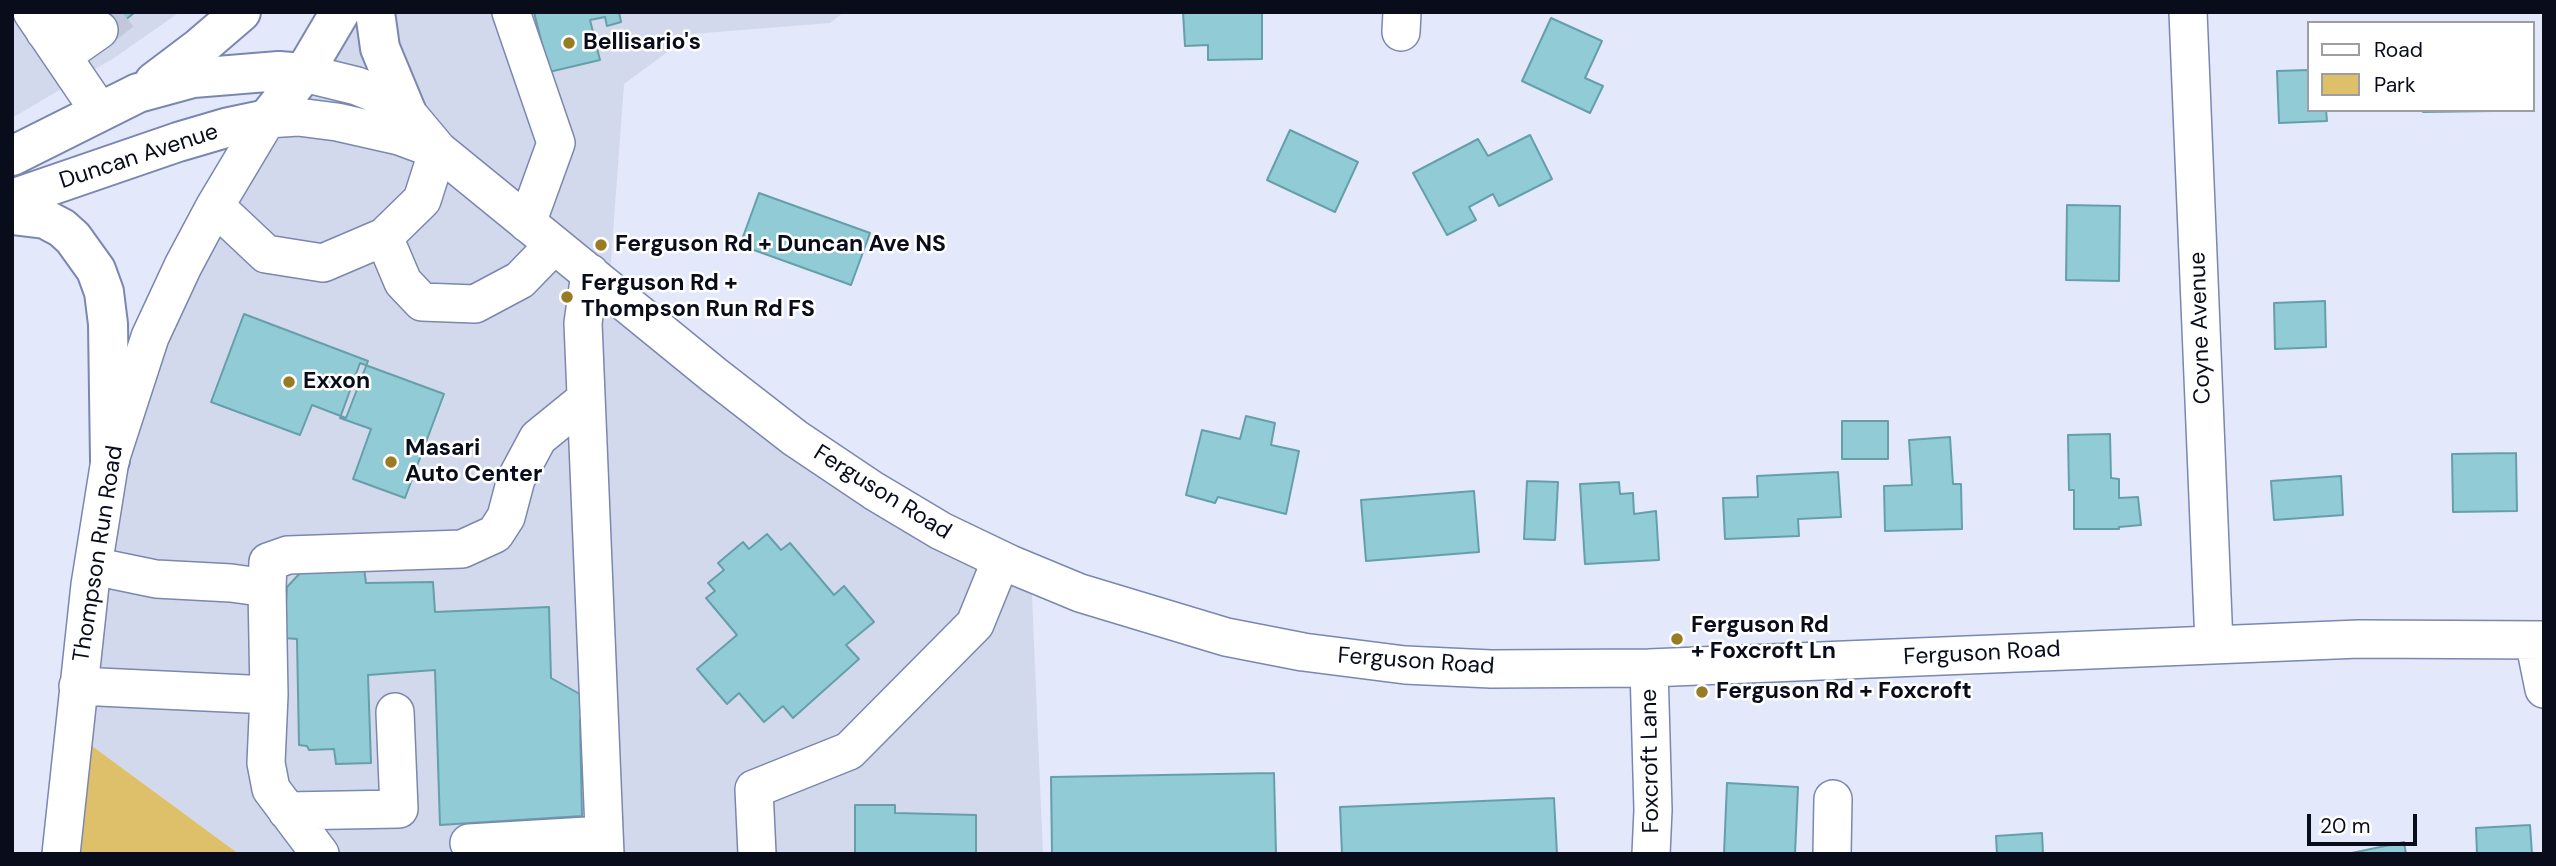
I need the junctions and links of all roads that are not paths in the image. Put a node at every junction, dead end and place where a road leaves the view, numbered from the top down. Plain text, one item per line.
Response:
1 (241, 12) edge
2 (311, 12) edge
3 (340, 12) edge
4 (375, 12) edge
5 (511, 12) edge
6 (2188, 12) edge
7 (62, 28) edge
8 (292, 72) junction
9 (138, 93) junction
10 (100, 113) junction
11 (407, 113) junction
12 (267, 119) junction
13 (438, 150) junction
14 (12, 156) edge
15 (12, 200) edge
16 (215, 206) junction
17 (12, 215) edge
18 (541, 234) junction
19 (384, 237) junction
20 (590, 273) junction
21 (586, 399) junction
22 (110, 460) junction
23 (1001, 559) junction
24 (93, 566) junction
25 (267, 588) junction
26 (2539, 640) edge
27 (2214, 644) junction
28 (1649, 668) junction
29 (78, 685) junction
30 (2544, 689) edge
31 (269, 695) junction
32 (395, 712) dead end
33 (1833, 799) dead end
34 (287, 811) junction
35 (468, 843) dead end
36 (605, 844) edge
37 (61, 854) edge
38 (320, 854) edge
39 (757, 854) edge
40 (1651, 854) edge
41 (1832, 854) edge

1 - 9 main road
2 - 8 main road
3 - 8 main road
4 - 11 main road
5 - 18 street
6 - 27 street, Coyne Avenue
7 - 10 street
8 - 9 main road, Duncan Avenue
8 - 11 street, Ferguson Road
8 - 12 main road
9 - 10 main road, Duncan Avenue
10 - 14 main road, Duncan Avenue
11 - 13 street, Ferguson Road
12 - 13 street, Ferguson Road
12 - 15 main road, Duncan Avenue
12 - 16 street, Thompson Run Road
13 - 18 street, Ferguson Road
13 - 19 street
16 - 19 street
16 - 22 street, Thompson Run Road
17 - 22 main road
18 - 19 street
18 - 20 street, Ferguson Road
20 - 21 street
20 - 23 street, Ferguson Road
21 - 25 street
21 - 36 street
22 - 24 street, Thompson Run Road
23 - 28 street, Ferguson Road
23 - 39 street
24 - 25 street
24 - 29 street, Thompson Run Road
25 - 31 street
26 - 27 street, Ferguson Road
26 - 30 street
27 - 28 street, Ferguson Road
28 - 40 street, Foxcroft Lane
29 - 31 street
29 - 37 street, Thompson Run Road
31 - 34 street
32 - 34 street
33 - 41 street
34 - 38 street
35 - 36 street

